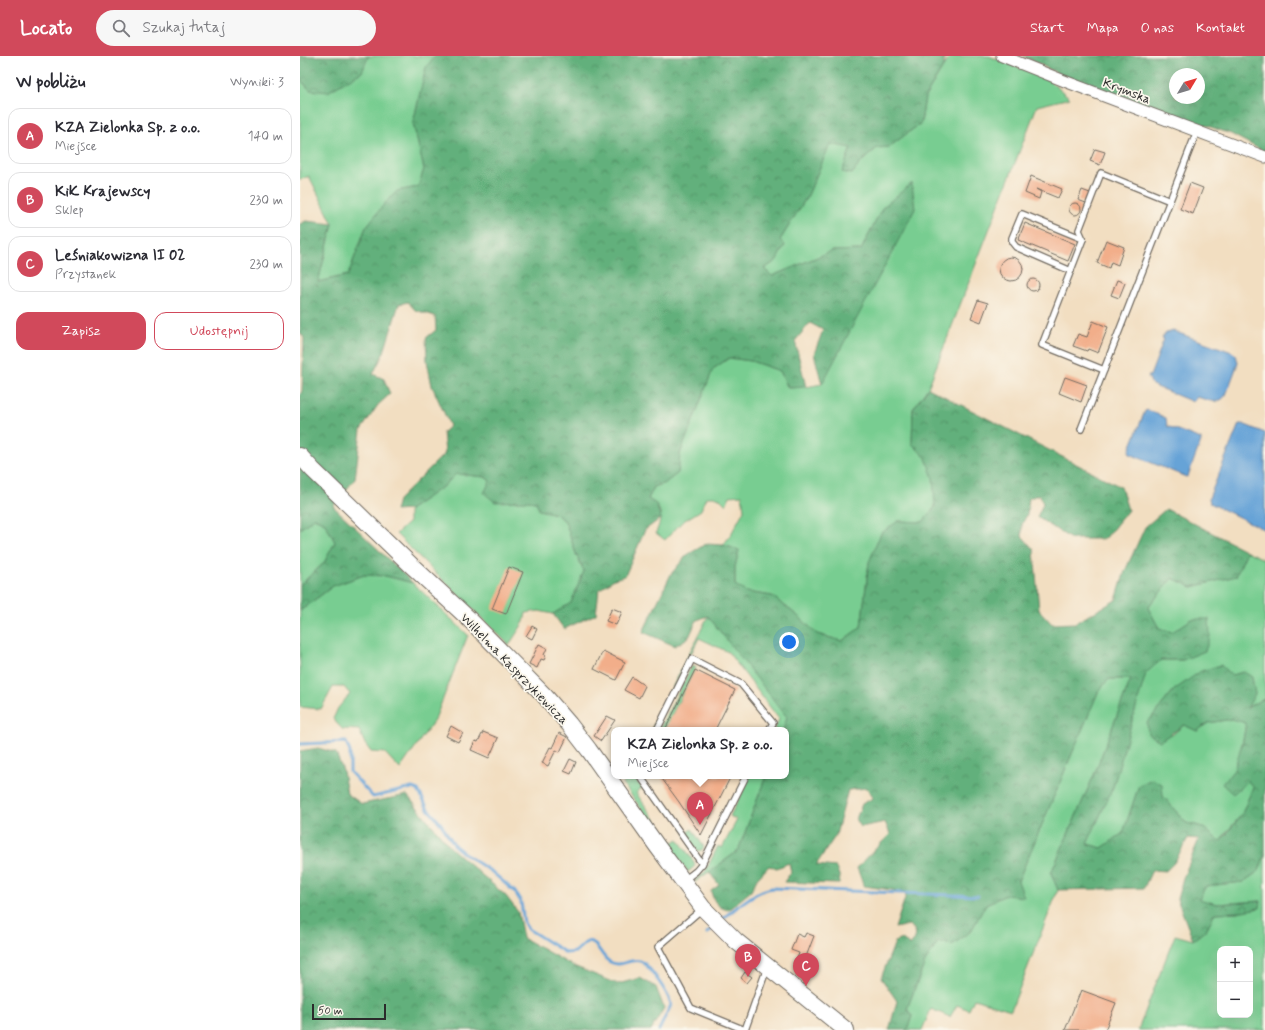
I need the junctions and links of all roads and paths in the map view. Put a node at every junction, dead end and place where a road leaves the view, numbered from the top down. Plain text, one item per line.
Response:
1 (1002, 56) edge
2 (1197, 131) junction
3 (1265, 157) edge
4 (1170, 201) junction
5 (1083, 239) junction
6 (1071, 271) junction
7 (1104, 370) junction
8 (1081, 429) dead end
9 (300, 456) edge
10 (658, 727) edge
11 (771, 727) edge
12 (642, 779) edge
13 (744, 779) edge
14 (702, 864) junction
15 (683, 881) junction
16 (703, 908) junction
17 (768, 966) junction
18 (745, 1030) edge
19 (846, 1030) edge

1 - 2 street, Krymska
2 - 3 street, Krymska
2 - 4 lane
4 - 5 lane
4 - 7 lane
5 - 6 lane
5 - 6 lane
6 - 7 lane
7 - 8 lane
9 - 15 street, Wilhelma Kasprzykiewicza
10 - 11 lane
12 - 14 lane
13 - 14 lane
14 - 15 lane
15 - 16 street, Wilhelma Kasprzykiewicza
16 - 17 street, Wilhelma Kasprzykiewicza
16 - 18 lane
17 - 18 lane
17 - 19 street, Wilhelma Kasprzykiewicza

